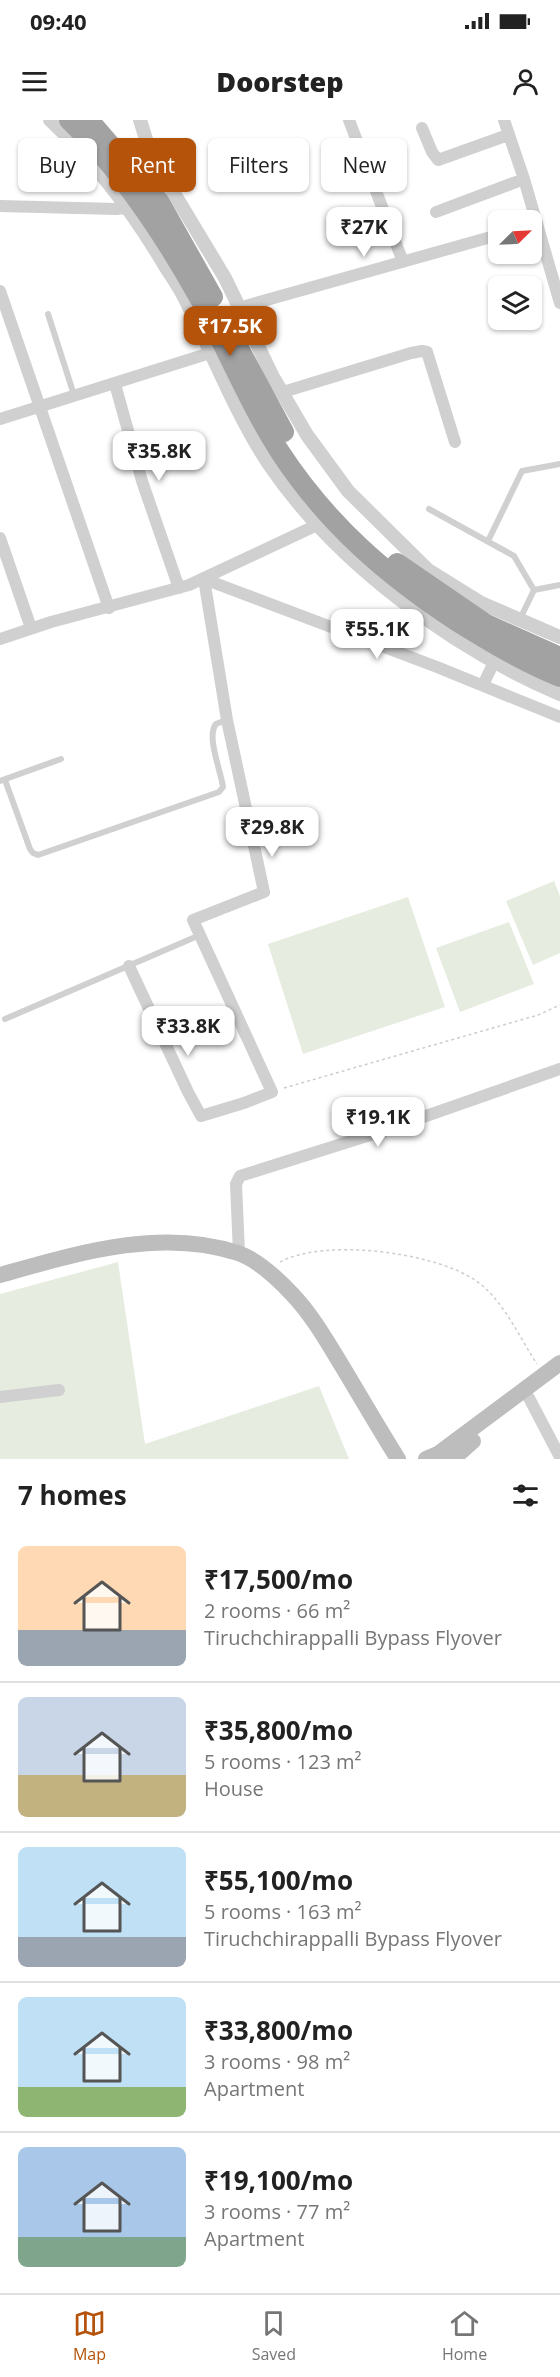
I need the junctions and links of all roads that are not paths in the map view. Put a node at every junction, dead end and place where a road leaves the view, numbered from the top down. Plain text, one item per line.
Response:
1 (50, 120) edge
2 (69, 120) edge
3 (89, 120) edge
4 (130, 120) edge
5 (140, 120) edge
6 (349, 120) edge
7 (504, 120) edge
8 (422, 128) dead end
9 (508, 135) junction
10 (141, 138) edge
11 (146, 138) edge
12 (524, 179) junction
13 (173, 192) edge
14 (0, 206) edge
15 (127, 207) junction
16 (530, 210) edge
17 (436, 212) dead end
18 (488, 238) edge
19 (542, 250) edge
20 (403, 262) junction
21 (0, 291) edge
22 (560, 303) edge
23 (238, 308) junction
24 (48, 314) dead end
25 (210, 353) junction
26 (115, 384) junction
27 (283, 392) junction
28 (74, 395) junction
29 (40, 405) junction
30 (0, 419) edge
31 (455, 442) dead end
32 (560, 464) edge
33 (429, 509) dead end
34 (317, 525) junction
35 (0, 538) edge
36 (488, 541) junction
37 (384, 562) junction
38 (204, 579) junction
39 (560, 585) edge
40 (418, 587) junction
41 (179, 588) junction
42 (534, 590) junction
43 (109, 608) junction
44 (519, 620) junction
45 (31, 628) junction
46 (560, 636) edge
47 (0, 639) edge
48 (560, 657) edge
49 (494, 662) junction
50 (560, 677) edge
51 (483, 685) junction
52 (560, 694) edge
53 (560, 717) edge
54 (227, 720) junction
55 (61, 759) dead end
56 (2, 780) edge
57 (200, 935) junction
58 (129, 966) junction
59 (5, 1019) dead end
60 (560, 1070) edge
61 (239, 1253) junction
62 (0, 1275) edge
63 (560, 1363) edge
64 (552, 1375) edge
65 (59, 1390) dead end
66 (0, 1397) edge
67 (529, 1398) junction
68 (560, 1457) edge
69 (398, 1459) edge
70 (405, 1459) edge
71 (418, 1459) edge
72 (426, 1459) edge
73 (453, 1459) edge

1 - 15 street
2 - 37 highway
3 - 37 highway
4 - 10 street
5 - 11 street
6 - 20 street
7 - 9 street
8 - 9 street
9 - 12 street
12 - 16 street
12 - 17 street
13 - 23 street
14 - 15 street
15 - 25 street
18 - 20 street
19 - 22 street
20 - 23 street
21 - 29 street
23 - 27 street
24 - 28 lane
25 - 26 street
25 - 34 street
26 - 28 street
26 - 41 street
27 - 31 street
27 - 40 street
28 - 29 street
29 - 30 street
29 - 43 street
32 - 36 lane
33 - 36 lane
34 - 38 street
34 - 40 street
35 - 45 street
36 - 42 lane
37 - 40 highway
38 - 41 street
38 - 51 street
38 - 54 street
39 - 42 lane
40 - 44 street
40 - 48 highway
40 - 49 street
40 - 50 highway
41 - 43 street
42 - 44 lane
43 - 45 street
44 - 46 street
45 - 47 street
49 - 51 street
49 - 52 street
51 - 53 street
54 - 56 lane
54 - 57 street
55 - 56 lane
57 - 58 lane
57 - 58 street
58 - 59 lane
60 - 61 street
61 - 62 main road
61 - 69 main road
63 - 64 main road
64 - 67 main road
64 - 72 main road
65 - 66 street
67 - 68 street
67 - 73 main road
70 - 71 main road

